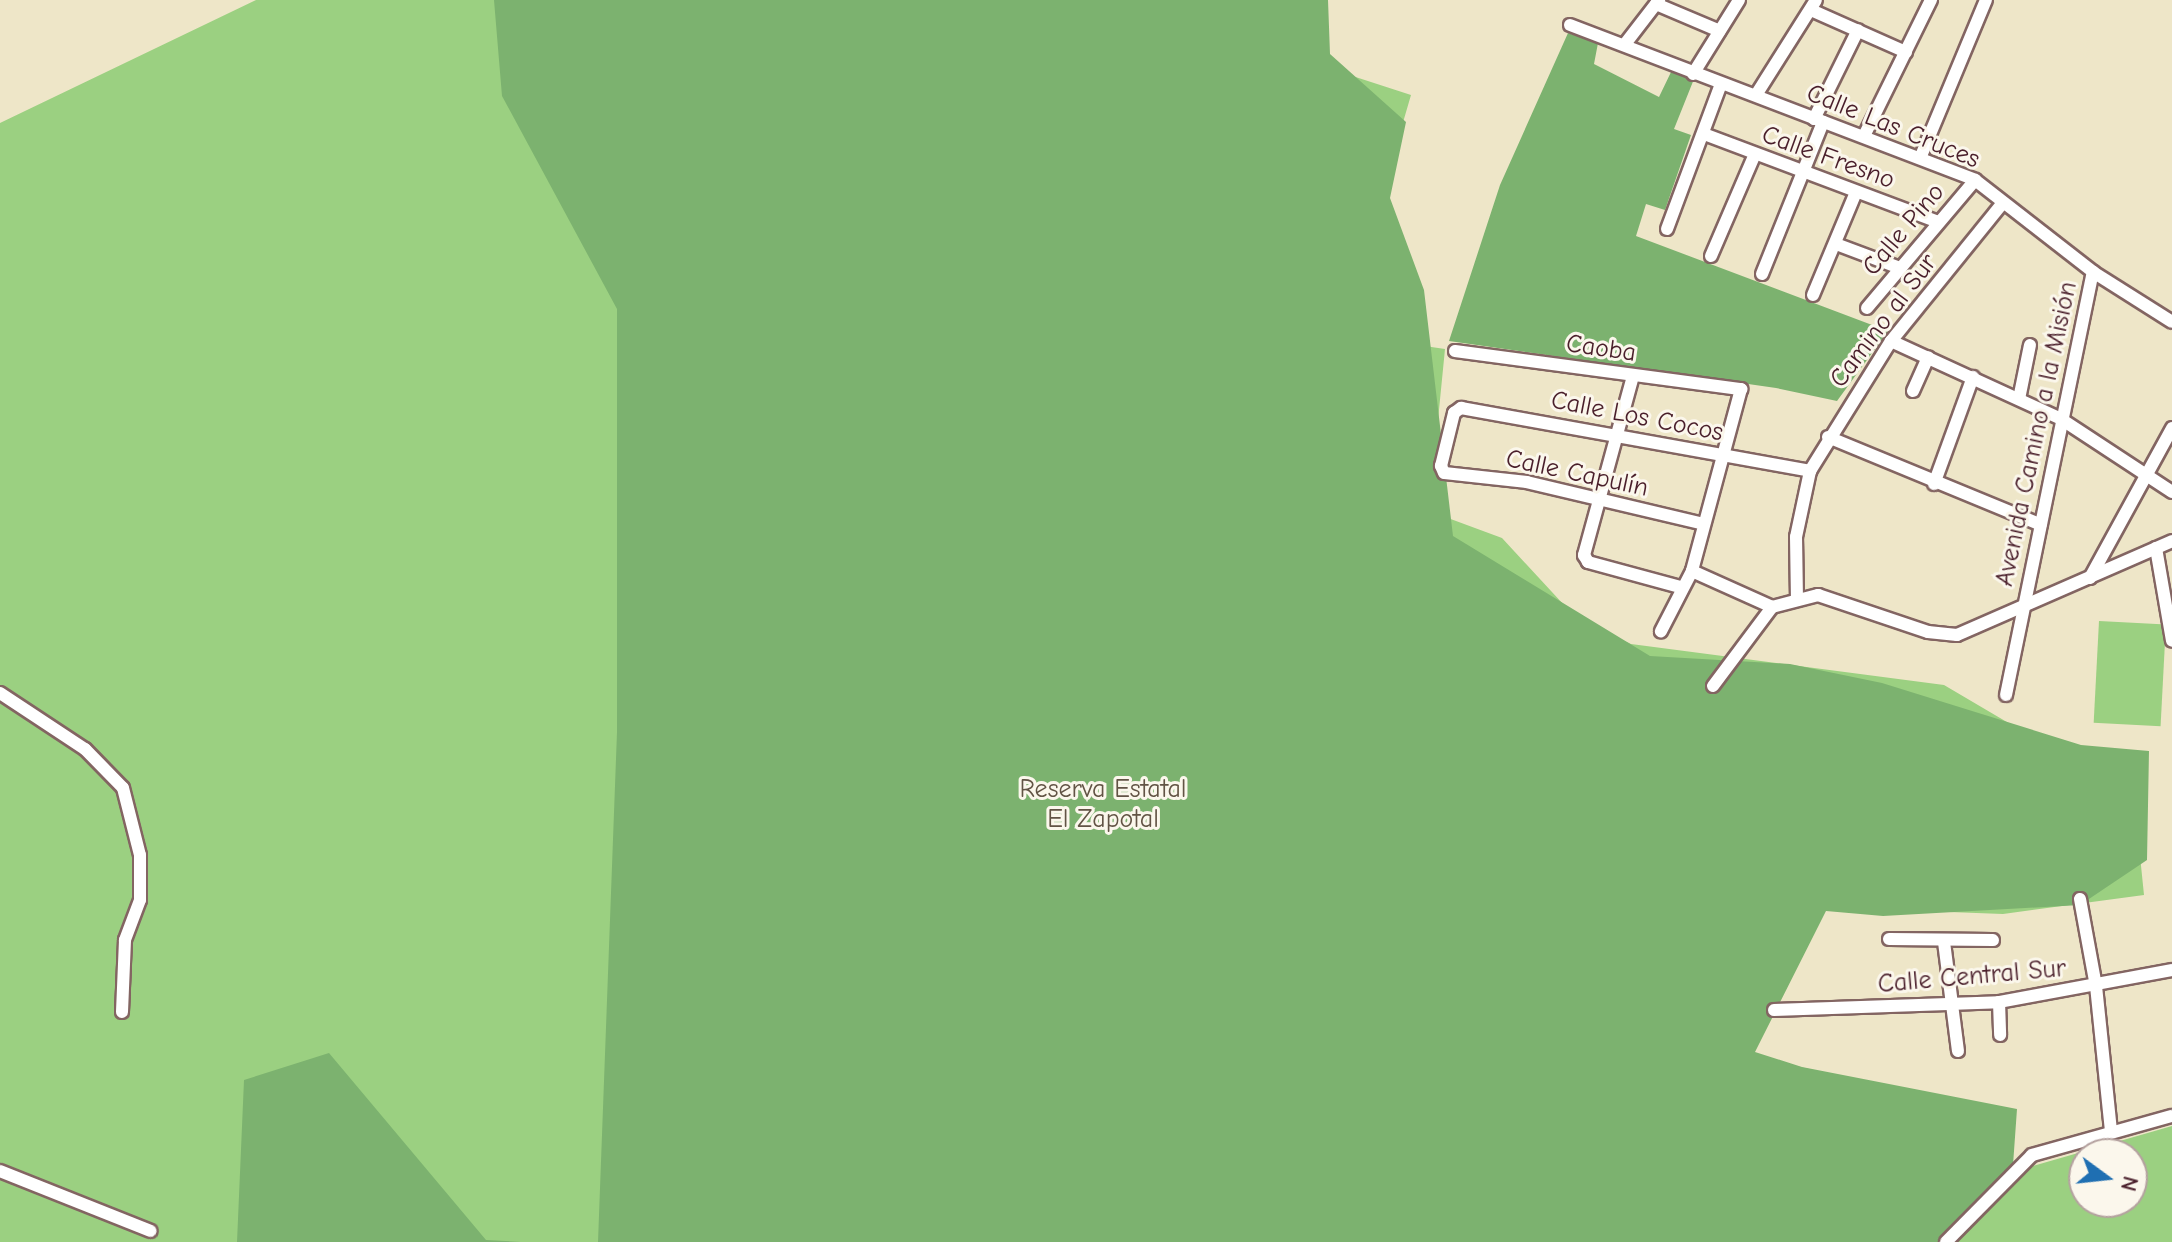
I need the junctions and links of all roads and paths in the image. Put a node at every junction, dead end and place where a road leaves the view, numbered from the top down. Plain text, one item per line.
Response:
1 (1739, 0) edge
2 (1914, 0) edge
3 (1986, 0) edge
4 (1658, 2) edge
5 (1930, 4) edge
6 (1814, 5) edge
7 (1570, 25) dead end
8 (1858, 30) junction
9 (1720, 31) junction
10 (1625, 44) junction
11 (1906, 52) junction
12 (1693, 74) junction
13 (1721, 84) junction
14 (1756, 95) junction
15 (1818, 120) junction
16 (1704, 134) junction
17 (1864, 136) junction
18 (1755, 154) junction
19 (1921, 156) junction
20 (1803, 172) junction
21 (1975, 180) junction
22 (1856, 192) junction
23 (2002, 204) junction
24 (1938, 222) junction
25 (1667, 229) dead end
26 (1836, 244) junction
27 (1711, 256) dead end
28 (1900, 268) junction
29 (2093, 272) junction
30 (1762, 274) dead end
31 (1813, 295) dead end
32 (1867, 308) dead end
33 (2172, 322) edge
34 (1891, 341) junction
35 (2030, 345) dead end
36 (1455, 351) dead end
37 (1928, 357) junction
38 (1633, 376) junction
39 (1973, 377) junction
40 (1913, 391) dead end
41 (2019, 399) junction
42 (2061, 419) junction
43 (2172, 428) edge
44 (1617, 435) junction
45 (1828, 437) junction
46 (1725, 456) junction
47 (1441, 471) joint
48 (1810, 471) junction
49 (2144, 471) junction
50 (1934, 484) junction
51 (2172, 492) edge
52 (1598, 502) junction
53 (1704, 524) junction
54 (2041, 525) junction
55 (2172, 541) edge
56 (2156, 548) junction
57 (1692, 571) junction
58 (2090, 578) junction
59 (1680, 587) junction
60 (1797, 600) junction
61 (2024, 605) junction
62 (1772, 607) junction
63 (1661, 631) dead end
64 (2172, 641) edge
65 (1713, 686) dead end
66 (0, 693) edge
67 (2006, 695) dead end
68 (2080, 899) dead end
69 (1889, 939) dead end
70 (1993, 940) dead end
71 (1944, 942) junction
72 (2172, 970) edge
73 (2096, 986) junction
74 (1999, 1002) junction
75 (1956, 1005) junction
76 (1774, 1010) dead end
77 (122, 1012) dead end
78 (2000, 1035) dead end
79 (1958, 1051) dead end
80 (2172, 1116) edge
81 (2111, 1130) junction
82 (0, 1171) edge
83 (151, 1231) dead end
84 (1951, 1240) edge

1 - 9 street
2 - 5 street
3 - 19 street
4 - 9 street
4 - 10 street
5 - 11 street
6 - 8 street
6 - 14 street
7 - 10 street, Calle Las Cruces
8 - 11 street
8 - 15 street
9 - 12 street
10 - 12 street, Calle Las Cruces
11 - 17 street
12 - 13 street, Calle Las Cruces
13 - 14 street, Calle Las Cruces
13 - 16 street
14 - 15 street, Calle Las Cruces
15 - 17 street, Calle Las Cruces
15 - 20 street
16 - 18 street, Calle Fresno
16 - 25 street
17 - 19 street, Calle Las Cruces
18 - 20 street, Calle Fresno
18 - 27 street
19 - 21 street, Calle Las Cruces
20 - 22 street, Calle Fresno
20 - 30 street
21 - 23 street, Calle Las Cruces
21 - 24 street, Calle Pino
22 - 24 street, Calle Fresno
22 - 26 street
23 - 29 street, Calle Las Cruces
23 - 34 street, Camino al Sur
24 - 28 street, Calle Pino
26 - 28 street
26 - 31 street
28 - 32 street, Calle Pino
29 - 33 street, Calle Las Cruces
29 - 42 street, Avenida Camino a la Misión
34 - 37 street
34 - 45 street, Camino al Sur
35 - 41 street
36 - 38 street, Caoba
37 - 39 street
37 - 40 street
38 - 44 street
38 - 46 street, Caoba
39 - 41 street
39 - 50 street
41 - 42 street
42 - 49 street
42 - 54 street, Avenida Camino a la Misión
43 - 49 street
44 - 46 street, Calle Los Cocos
44 - 47 street, Calle Los Cocos
44 - 52 street
45 - 48 street, Camino al Sur
45 - 50 street
46 - 48 street, Calle Los Cocos
46 - 53 street
47 - 52 street, Calle Capulín
48 - 60 street, Camino al Sur
49 - 51 street
49 - 58 street
50 - 54 street
52 - 53 street, Calle Capulín
52 - 59 street
53 - 57 street
54 - 61 street, Avenida Camino a la Misión
55 - 56 street
56 - 58 street
56 - 64 street
57 - 59 street
57 - 62 street
58 - 61 street
59 - 63 street
60 - 61 street
60 - 62 street
61 - 67 street, Avenida Camino a la Misión
62 - 65 street
66 - 77 street
68 - 73 street
69 - 71 street
70 - 71 street
71 - 75 street
72 - 73 street, Calle Central Sur
73 - 74 street, Calle Central Sur
73 - 81 street
74 - 75 street, Calle Central Sur
74 - 78 street
75 - 76 street, Calle Central Sur
75 - 79 street
80 - 81 street
81 - 84 street
82 - 83 street

